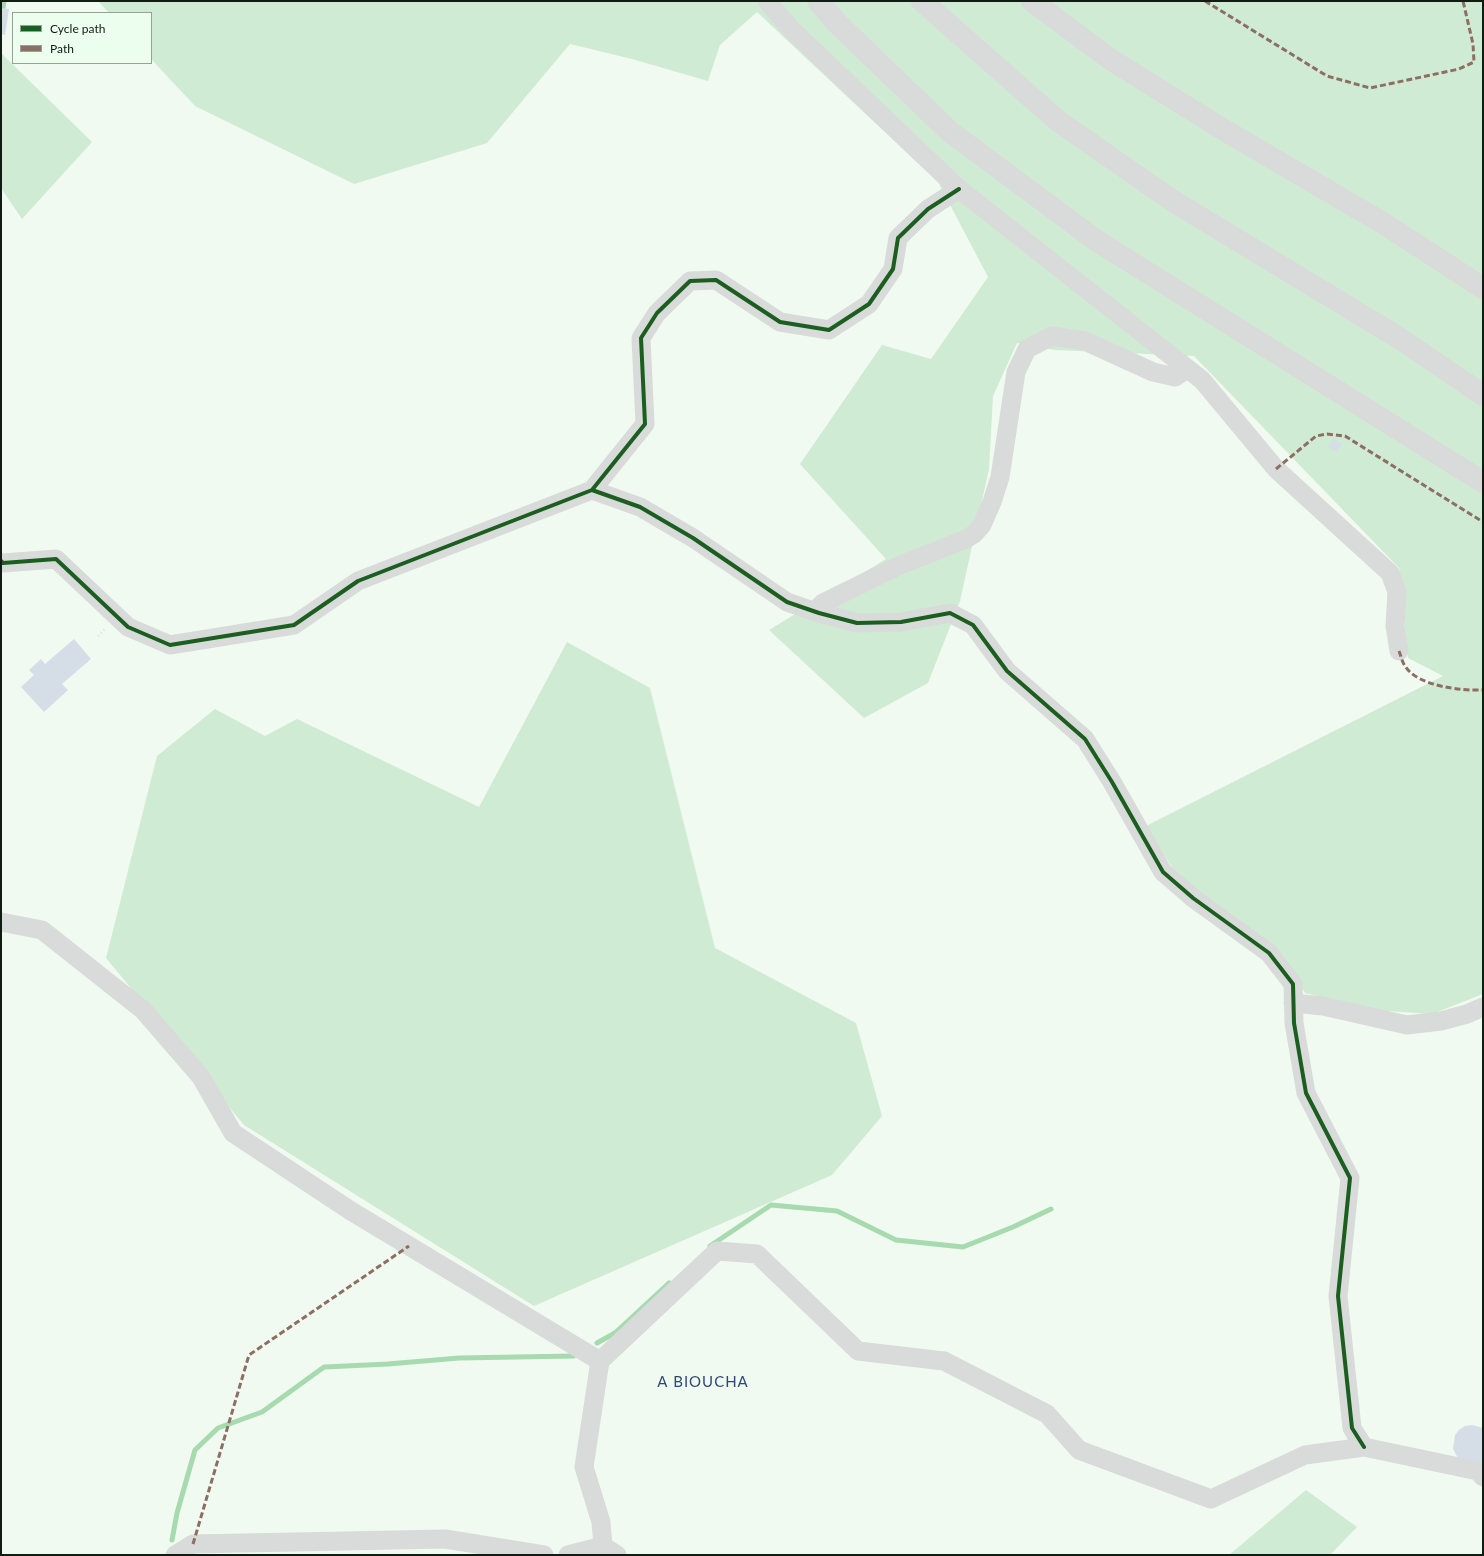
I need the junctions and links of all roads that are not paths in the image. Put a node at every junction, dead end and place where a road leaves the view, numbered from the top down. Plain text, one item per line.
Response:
1 (767, 1) edge
2 (818, 1) edge
3 (922, 1) edge
4 (1032, 1) edge
5 (959, 189) junction
6 (1483, 288) edge
7 (1187, 369) junction
8 (1483, 395) edge
9 (1483, 482) edge
10 (592, 490) junction
11 (2, 565) edge
12 (815, 611) junction
13 (1399, 651) dead end
14 (1, 922) edge
15 (1293, 1003) junction
16 (1483, 1007) edge
17 (600, 1361) junction
18 (1364, 1447) junction
19 (1483, 1477) edge
20 (610, 1550) edge
21 (175, 1555) edge
22 (544, 1555) edge
23 (568, 1555) edge

1 - 5 street
2 - 9 highway
3 - 8 highway
4 - 6 highway
5 - 7 street
5 - 10 street
7 - 12 street
7 - 13 street
10 - 11 street
10 - 12 street
12 - 15 street
14 - 17 street
15 - 16 street
15 - 18 street
17 - 18 street
17 - 20 street
18 - 19 street
20 - 23 street
21 - 22 street

